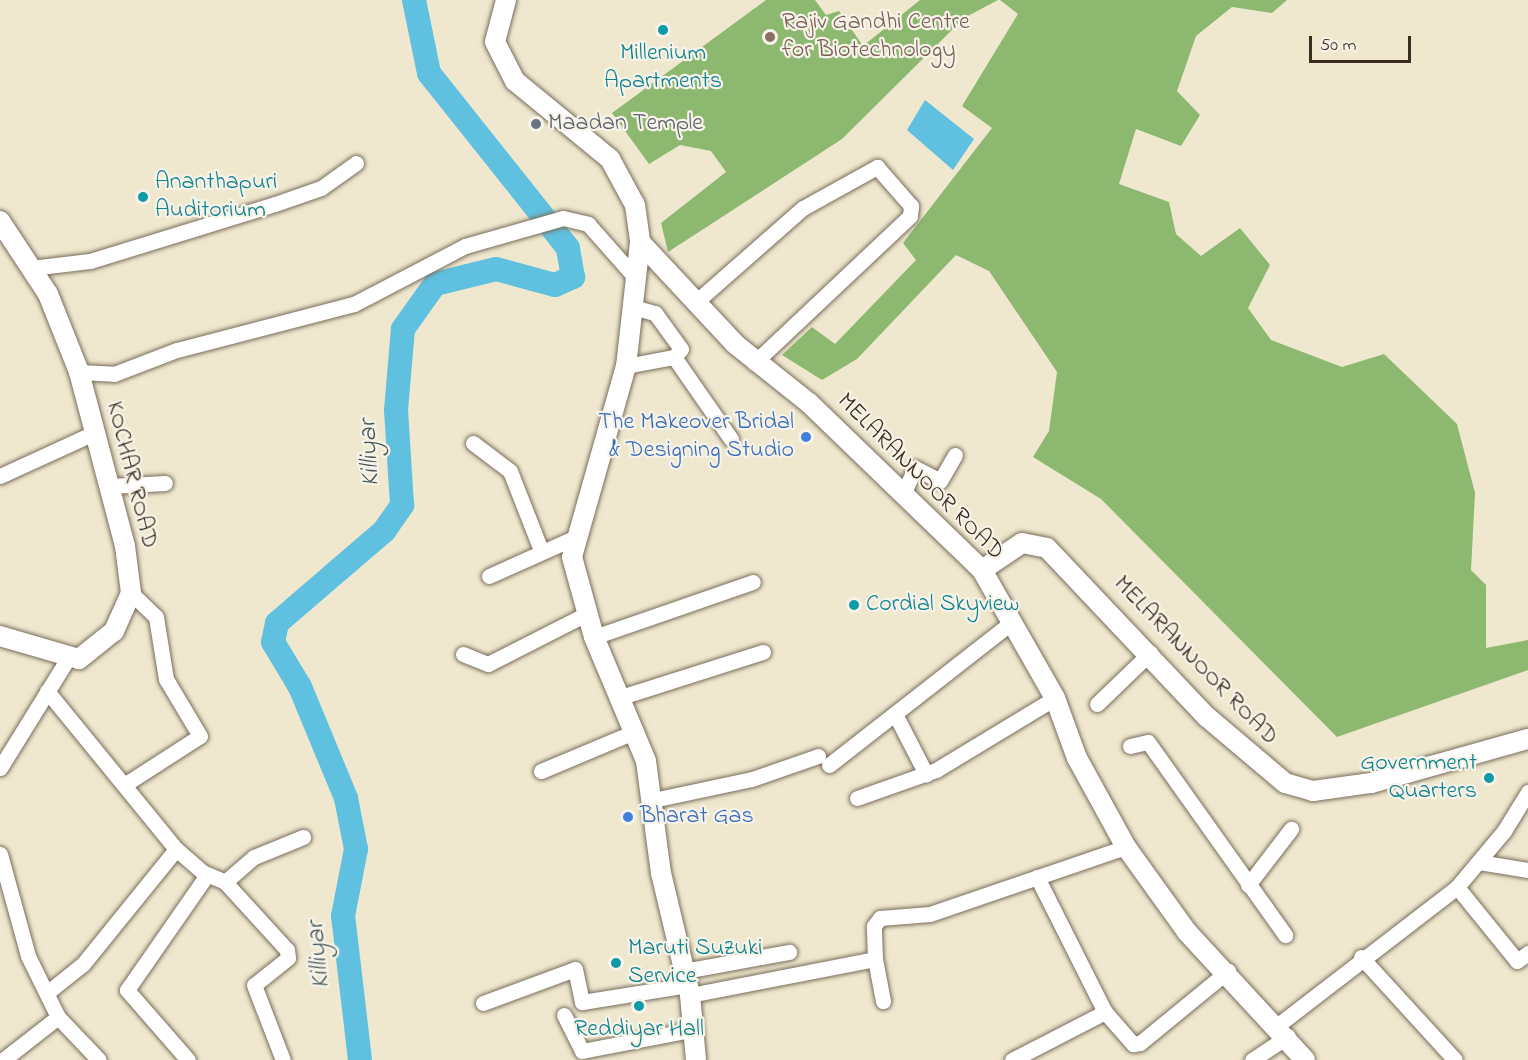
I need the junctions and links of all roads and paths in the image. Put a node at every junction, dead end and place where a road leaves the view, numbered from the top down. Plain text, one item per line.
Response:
1 (506, 0) edge
2 (356, 163) dead end
3 (0, 221) edge
4 (640, 242) junction
5 (31, 268) junction
6 (634, 276) junction
7 (697, 301) junction
8 (630, 306) junction
9 (674, 357) junction
10 (754, 363) junction
11 (626, 366) junction
12 (79, 372) junction
13 (96, 432) junction
14 (731, 439) dead end
15 (473, 442) dead end
16 (955, 455) dead end
17 (0, 476) edge
18 (165, 483) dead end
19 (110, 486) junction
20 (903, 494) junction
21 (576, 537) junction
22 (541, 550) junction
23 (982, 570) junction
24 (489, 576) dead end
25 (753, 582) dead end
26 (131, 593) junction
27 (586, 614) junction
28 (1011, 623) junction
29 (0, 636) edge
30 (594, 637) junction
31 (763, 652) dead end
32 (1150, 653) junction
33 (463, 654) dead end
34 (67, 660) junction
35 (47, 691) junction
36 (621, 697) junction
37 (1056, 698) junction
38 (1097, 704) dead end
39 (895, 714) junction
40 (636, 730) junction
41 (1528, 739) edge
42 (1130, 746) dead end
43 (0, 768) edge
44 (541, 771) dead end
45 (926, 774) junction
46 (124, 785) junction
47 (1528, 792) edge
48 (857, 798) dead end
49 (653, 800) junction
50 (1291, 829) dead end
51 (303, 837) dead end
52 (1126, 847) junction
53 (176, 849) junction
54 (0, 854) edge
55 (1479, 862) junction
56 (1528, 870) edge
57 (207, 875) junction
58 (1037, 877) junction
59 (225, 882) junction
60 (1248, 885) junction
61 (1457, 887) junction
62 (1286, 935) dead end
63 (789, 952) dead end
64 (1528, 953) edge
65 (1361, 957) junction
66 (875, 959) junction
67 (1228, 971) junction
68 (687, 984) junction
69 (48, 992) junction
70 (883, 1001) dead end
71 (483, 1003) dead end
72 (1105, 1012) junction
73 (564, 1015) dead end
74 (58, 1017) junction
75 (695, 1029) junction
76 (1283, 1030) junction
77 (600, 1054) edge
78 (3, 1060) edge
79 (99, 1060) edge
80 (188, 1060) edge
81 (283, 1060) edge
82 (696, 1060) edge
83 (1012, 1060) edge
84 (1252, 1060) edge
85 (1305, 1060) edge
86 (1455, 1060) edge

1 - 4 street
2 - 5 street
3 - 5 street, KOCHAR ROAD
4 - 6 street
4 - 7 street, MELARANNOOR ROAD
5 - 12 street, KOCHAR ROAD
6 - 8 street
6 - 12 street
7 - 10 street, MELARANNOOR ROAD
7 - 10 street
8 - 9 street
8 - 11 street
9 - 11 street
9 - 14 street
10 - 20 street, MELARANNOOR ROAD
11 - 21 street
12 - 13 street, KOCHAR ROAD
13 - 17 street
13 - 19 street, KOCHAR ROAD
15 - 22 street
16 - 20 street
18 - 19 street
19 - 26 street, KOCHAR ROAD
20 - 23 street, MELARANNOOR ROAD
21 - 22 street
21 - 27 street
22 - 24 street
23 - 28 street, MELARANNOOR ROAD
23 - 32 street, MELARANNOOR ROAD
25 - 30 street
26 - 34 street
26 - 46 street
27 - 30 street
27 - 33 street
28 - 37 street, MELARANNOOR ROAD
28 - 39 street
29 - 34 street
30 - 36 street
31 - 36 street
32 - 38 street
32 - 41 street, MELARANNOOR ROAD
34 - 35 street
35 - 43 street
35 - 46 street
36 - 40 street
37 - 45 street
37 - 52 street, MELARANNOOR ROAD
39 - 45 street
39 - 49 street
40 - 44 street
40 - 49 street
42 - 60 street
45 - 48 street
46 - 53 street
47 - 55 street
49 - 68 street
50 - 60 street
51 - 59 street
52 - 58 street
52 - 67 street, MELARANNOOR ROAD
53 - 57 street
53 - 69 street
54 - 69 street
55 - 56 street
55 - 61 street
57 - 59 street
57 - 80 street
58 - 66 street
58 - 72 street
59 - 81 street
60 - 62 street
61 - 64 street
61 - 65 street
63 - 68 street
65 - 76 street
65 - 86 street
66 - 68 street
66 - 70 street
67 - 72 street
67 - 76 street, MELARANNOOR ROAD
68 - 71 street
68 - 75 street
69 - 74 street
72 - 83 street
73 - 77 street
74 - 78 street
74 - 79 street
75 - 77 street
75 - 82 street
76 - 84 street
76 - 85 street, MELARANNOOR ROAD

